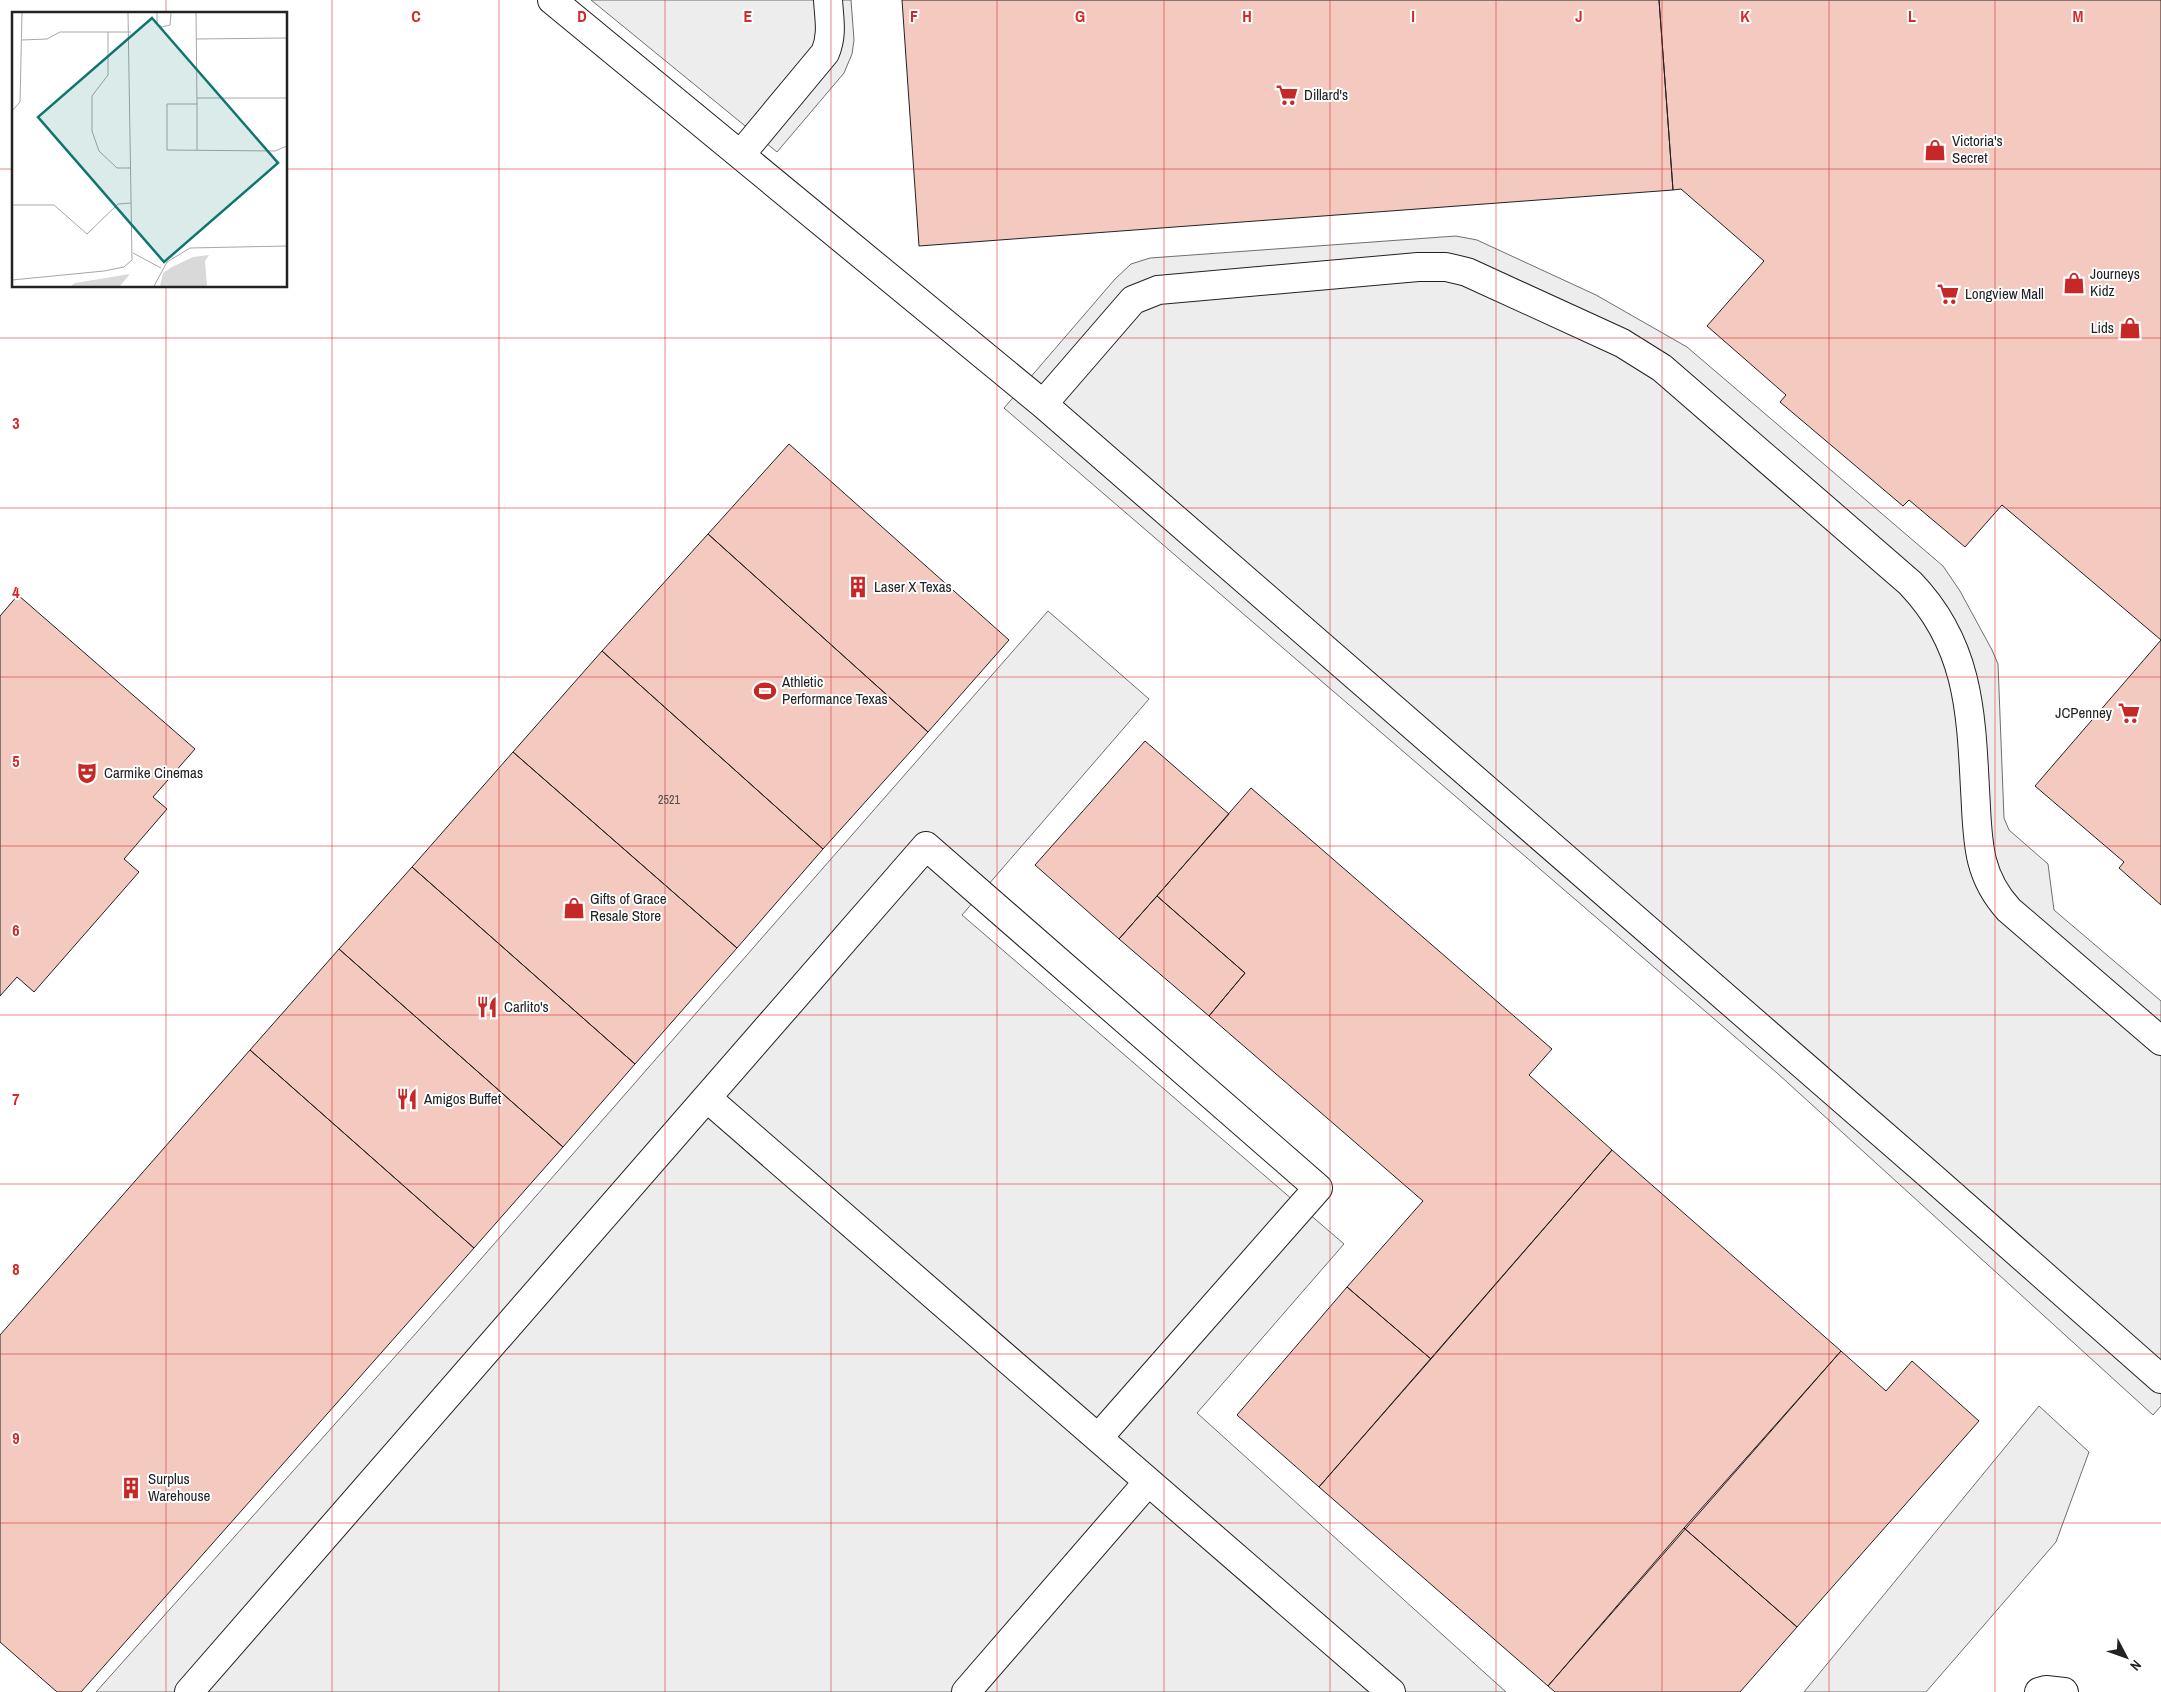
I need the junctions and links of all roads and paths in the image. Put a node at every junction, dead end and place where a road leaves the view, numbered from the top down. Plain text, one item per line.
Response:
1 (552, 0) edge
2 (828, 0) edge
3 (741, 154) junction
4 (1043, 404) junction
5 (2161, 1041) edge
6 (707, 1098) junction
7 (2161, 1379) edge
8 (1098, 1438) junction
9 (1148, 1482) junction
10 (189, 1692) edge
11 (966, 1692) edge
12 (1391, 1692) edge
13 (2039, 1692) edge
14 (2064, 1692) edge

1 - 3 lane
2 - 3 lane
3 - 4 lane
4 - 5 lane
4 - 7 lane
6 - 8 lane
6 - 8 lane
6 - 10 lane
8 - 9 lane
9 - 11 lane
9 - 12 lane
13 - 14 lane

